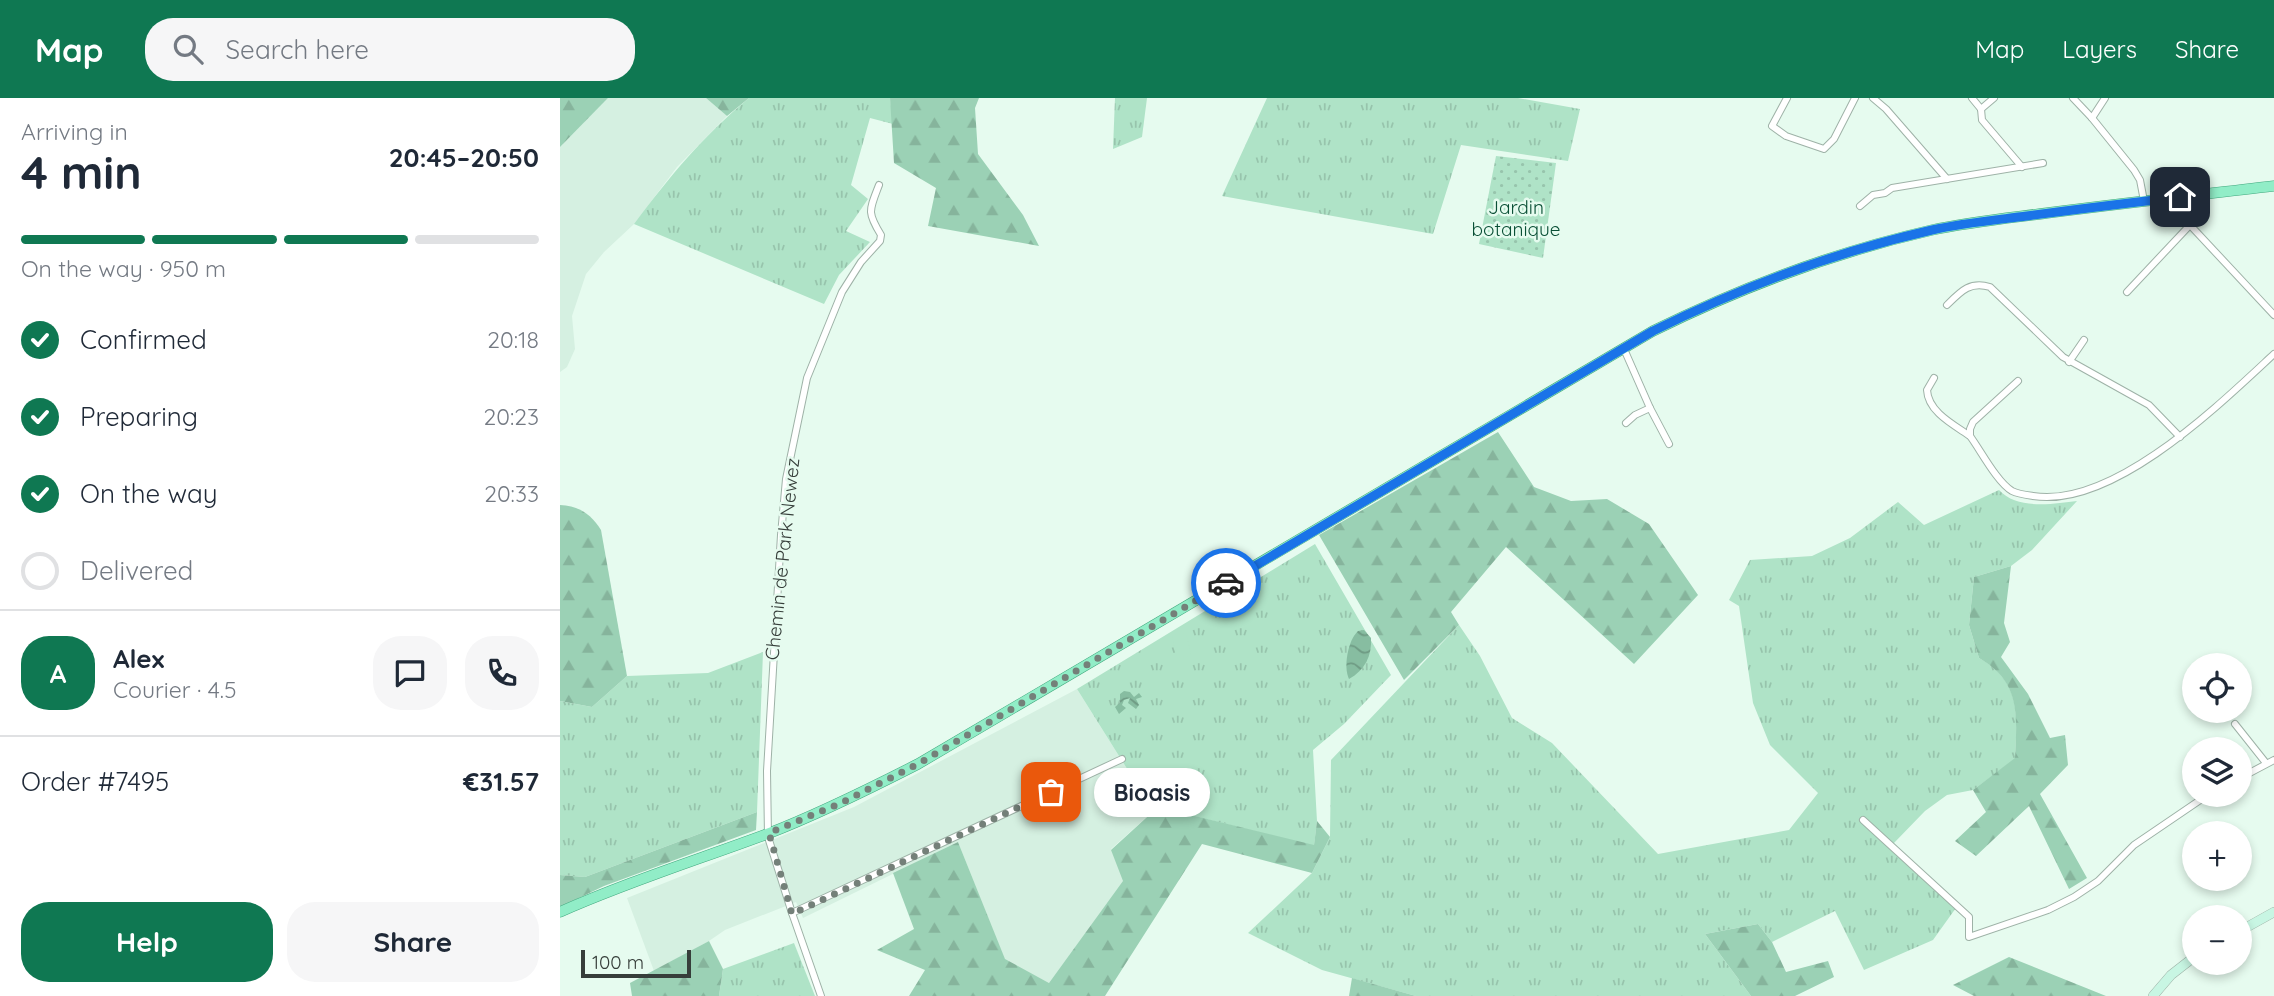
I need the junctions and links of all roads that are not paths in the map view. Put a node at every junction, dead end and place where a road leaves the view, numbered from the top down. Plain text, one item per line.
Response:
1 (1787, 98) edge
2 (1856, 98) edge
3 (1872, 98) edge
4 (1972, 98) edge
5 (1994, 98) edge
6 (2073, 98) edge
7 (2105, 98) edge
8 (1981, 109) junction
9 (2092, 118) junction
10 (2043, 163) dead end
11 (2022, 167) junction
12 (1948, 179) junction
13 (879, 185) dead end
14 (2274, 186) edge
15 (2180, 197) junction
16 (2144, 201) junction
17 (1860, 206) dead end
18 (2190, 225) junction
19 (2127, 292) dead end
20 (1947, 305) dead end
21 (2274, 315) edge
22 (2084, 340) dead end
23 (1624, 349) junction
24 (2274, 354) edge
25 (2069, 362) junction
26 (1934, 378) dead end
27 (2018, 381) dead end
28 (1650, 408) junction
29 (1626, 424) dead end
30 (1970, 436) junction
31 (2180, 437) junction
32 (1670, 444) dead end
33 (2235, 724) dead end
34 (1122, 759) dead end
35 (2274, 760) edge
36 (2266, 764) junction
37 (2252, 772) edge
38 (2190, 807) edge
39 (1863, 820) dead end
40 (769, 833) junction
41 (560, 912) edge
42 (2274, 912) edge
43 (792, 914) junction
44 (2252, 924) edge
45 (2182, 967) edge
46 (821, 996) edge
47 (2152, 996) edge

1 - 2 street
3 - 12 street
4 - 8 street
5 - 8 street
6 - 9 street
7 - 9 street
8 - 11 street
9 - 16 street
10 - 11 street
11 - 12 street
12 - 17 street
13 - 40 street, Chemin de Park Newez
14 - 15 main road
15 - 16 main road
15 - 18 street
16 - 23 main road
18 - 19 street
18 - 21 street
20 - 25 street
22 - 25 street
23 - 28 street
23 - 40 main road
24 - 31 street
25 - 31 street
26 - 30 street
27 - 30 street
28 - 29 street
28 - 32 street
30 - 31 street
33 - 36 street
34 - 43 street
35 - 36 street
36 - 37 street
38 - 39 street
40 - 41 main road
40 - 43 street
42 - 44 street
43 - 46 street
45 - 47 street

